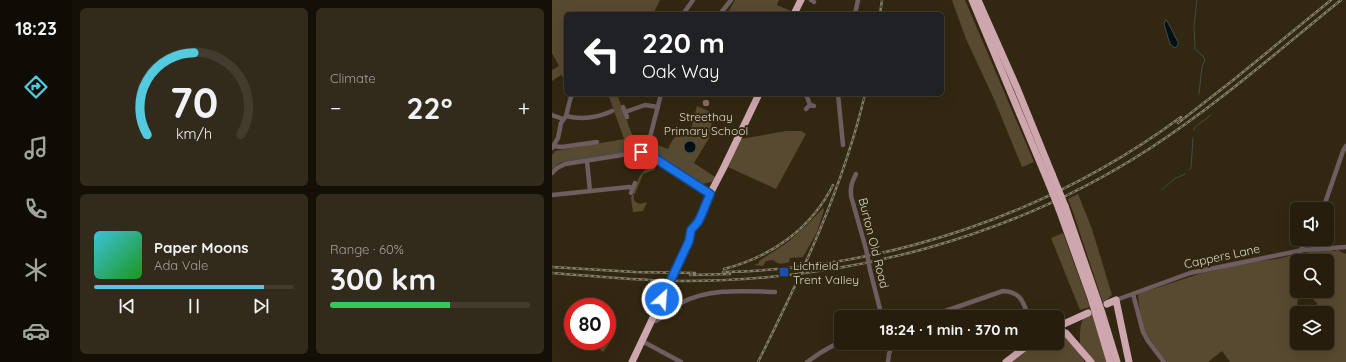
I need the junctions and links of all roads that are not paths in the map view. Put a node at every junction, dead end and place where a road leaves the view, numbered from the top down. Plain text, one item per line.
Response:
1 (693, 0) edge
2 (727, 0) edge
3 (731, 0) edge
4 (801, 0) edge
5 (858, 0) edge
6 (972, 0) edge
7 (978, 0) edge
8 (984, 0) edge
9 (726, 6) junction
10 (684, 12) edge
11 (722, 12) edge
12 (795, 12) edge
13 (855, 12) edge
14 (988, 24) junction
15 (571, 96) edge
16 (661, 96) edge
17 (757, 96) edge
18 (807, 96) edge
19 (838, 96) edge
20 (623, 107) dead end
21 (658, 107) junction
22 (810, 107) dead end
23 (612, 111) dead end
24 (552, 115) edge
25 (564, 118) junction
26 (597, 142) dead end
27 (843, 145) dead end
28 (1346, 146) edge
29 (552, 147) edge
30 (646, 153) junction
31 (587, 161) junction
32 (552, 173) edge
33 (856, 174) dead end
34 (635, 183) dead end
35 (590, 191) junction
36 (710, 194) junction
37 (857, 194) dead end
38 (552, 195) edge
39 (851, 196) junction
40 (1325, 202) edge
41 (1062, 207) junction
42 (1303, 246) edge
43 (1346, 247) edge
44 (1300, 251) junction
45 (775, 292) dead end
46 (1133, 294) junction
47 (1116, 300) junction
48 (1107, 304) dead end
49 (880, 310) edge
50 (948, 310) edge
51 (1026, 310) edge
52 (1088, 312) dead end
53 (652, 320) junction
54 (1066, 322) joint
55 (1066, 333) joint
56 (642, 341) junction
57 (834, 345) edge
58 (890, 350) edge
59 (1022, 350) edge
60 (632, 362) edge
61 (681, 362) edge
62 (807, 362) edge
63 (888, 362) edge
64 (1006, 362) edge
65 (1091, 362) edge
66 (1110, 362) edge
67 (1117, 362) edge
68 (1129, 362) edge
69 (1164, 362) edge

1 - 10 street
2 - 9 street
3 - 9 street
4 - 12 highway
5 - 13 street
6 - 41 highway, bridge
7 - 14 highway
8 - 14 highway
9 - 11 street
14 - 41 highway, bridge
15 - 25 street
16 - 21 street
17 - 36 highway
18 - 22 street
19 - 27 street
20 - 21 street
21 - 30 street
23 - 25 street
24 - 25 street
25 - 29 street
26 - 29 street
28 - 40 street
30 - 31 street
30 - 36 street
31 - 32 street
31 - 35 street
33 - 39 street, Burton Old Road
34 - 35 street
35 - 38 street
36 - 53 highway, bridge
37 - 39 street
39 - 49 street, Burton Old Road, bridge
41 - 66 highway
41 - 67 highway
42 - 44 street
43 - 44 street, Cappers Lane
44 - 46 street, Cappers Lane
45 - 53 street
46 - 47 street, Cappers Lane
46 - 69 street
47 - 48 highway, Cappers Lane
47 - 68 highway
50 - 51 street
52 - 54 highway
53 - 56 highway
54 - 55 highway
55 - 65 highway
56 - 60 highway
56 - 61 street
57 - 62 street
58 - 63 street
59 - 64 highway

